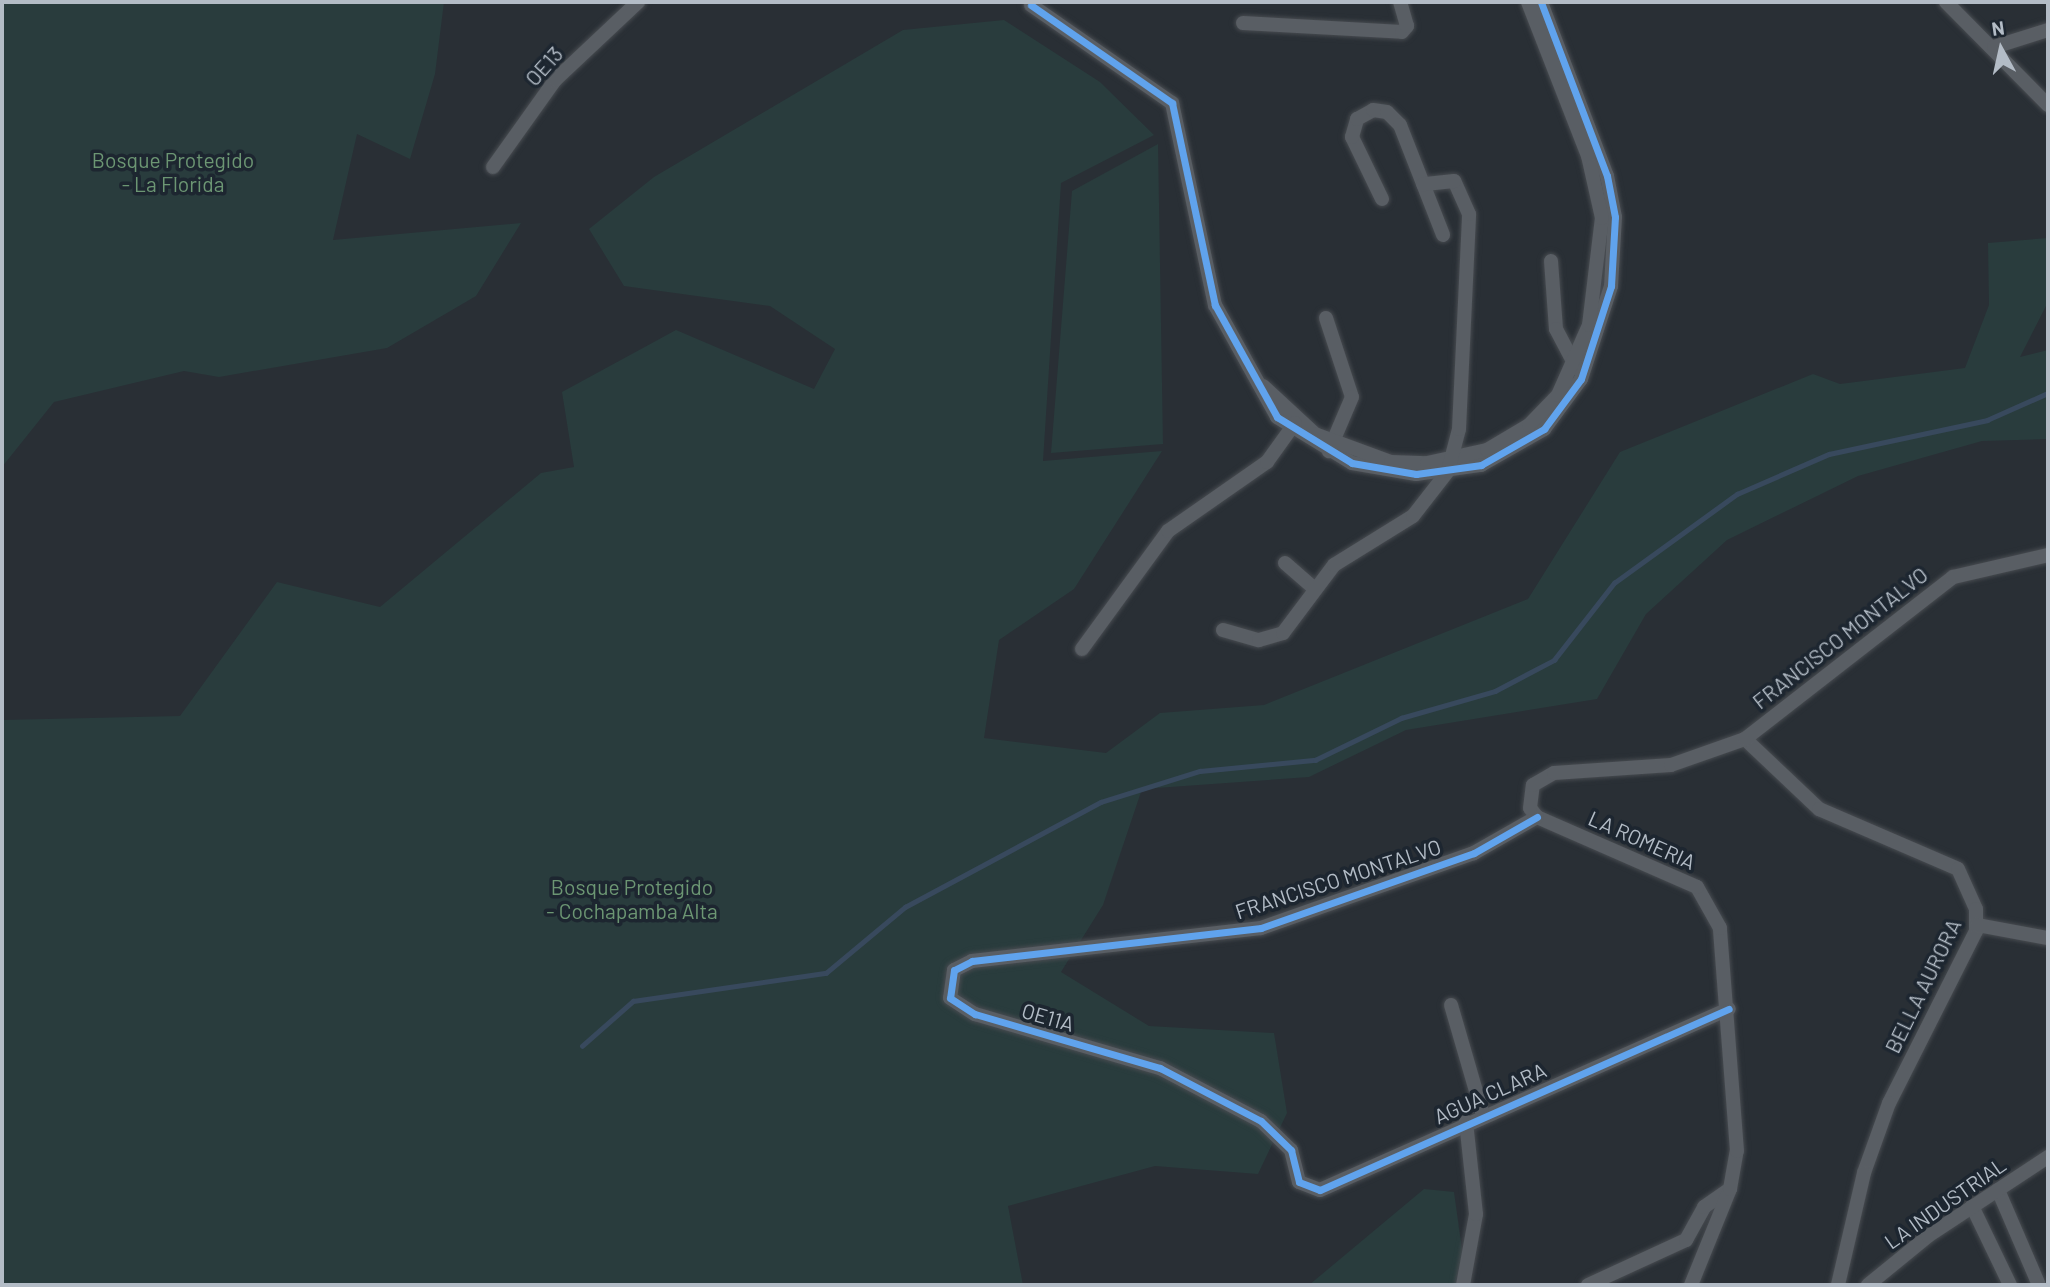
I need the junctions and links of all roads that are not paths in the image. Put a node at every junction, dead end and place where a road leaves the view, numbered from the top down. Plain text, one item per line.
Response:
1 (638, 2) edge
2 (1400, 2) edge
3 (1528, 2) edge
4 (1541, 2) edge
5 (1946, 2) edge
6 (1031, 5) dead end
7 (1243, 23) dead end
8 (2048, 30) edge
9 (1994, 47) junction
10 (1566, 81) junction
11 (2048, 105) edge
12 (493, 167) dead end
13 (1423, 184) junction
14 (1382, 199) dead end
15 (1443, 235) dead end
16 (1551, 261) dead end
17 (1326, 318) dead end
18 (1578, 370) junction
19 (1294, 424) junction
20 (1330, 447) junction
21 (1450, 465) junction
22 (2048, 555) edge
23 (1285, 563) dead end
24 (1314, 588) junction
25 (1223, 629) dead end
26 (1082, 649) dead end
27 (1745, 739) junction
28 (1537, 817) junction
29 (1977, 925) junction
30 (2048, 938) edge
31 (1098, 949) joint
32 (1451, 1004) dead end
33 (1729, 1009) junction
34 (1483, 1115) junction
35 (1466, 1122) junction
36 (1291, 1150) joint
37 (2048, 1157) edge
38 (1730, 1189) junction
39 (1998, 1190) junction
40 (1972, 1206) junction
41 (1463, 1285) edge
42 (1588, 1285) edge
43 (1691, 1285) edge
44 (1838, 1285) edge
45 (1868, 1285) edge
46 (2010, 1285) edge
47 (2039, 1285) edge

1 - 12 street, OE13
2 - 7 street
3 - 10 street
4 - 10 street
5 - 9 street
6 - 19 street
8 - 9 street
9 - 11 street
10 - 18 street
13 - 14 street
13 - 15 street
13 - 21 street
16 - 18 street
17 - 20 street
18 - 21 street
19 - 20 street
19 - 26 street
20 - 21 street
21 - 24 street
22 - 27 street, FRANCISCO MONTALVO
23 - 24 street
24 - 25 street
27 - 28 street, FRANCISCO MONTALVO
27 - 29 street, BELLA AURORA
28 - 31 street, FRANCISCO MONTALVO
28 - 33 street, LA ROMERIA
29 - 30 street
29 - 44 street, BELLA AURORA
31 - 36 street, OE11A
32 - 34 street
33 - 34 street, AGUA CLARA
33 - 38 street, LA ROMERIA
34 - 35 street, AGUA CLARA
35 - 36 street, AGUA CLARA
35 - 41 street
37 - 39 street, LA INDUSTRIAL
38 - 42 street
38 - 43 street, LA ROMERIA
39 - 40 street, LA INDUSTRIAL
39 - 47 street
40 - 45 street, LA INDUSTRIAL
40 - 46 street

